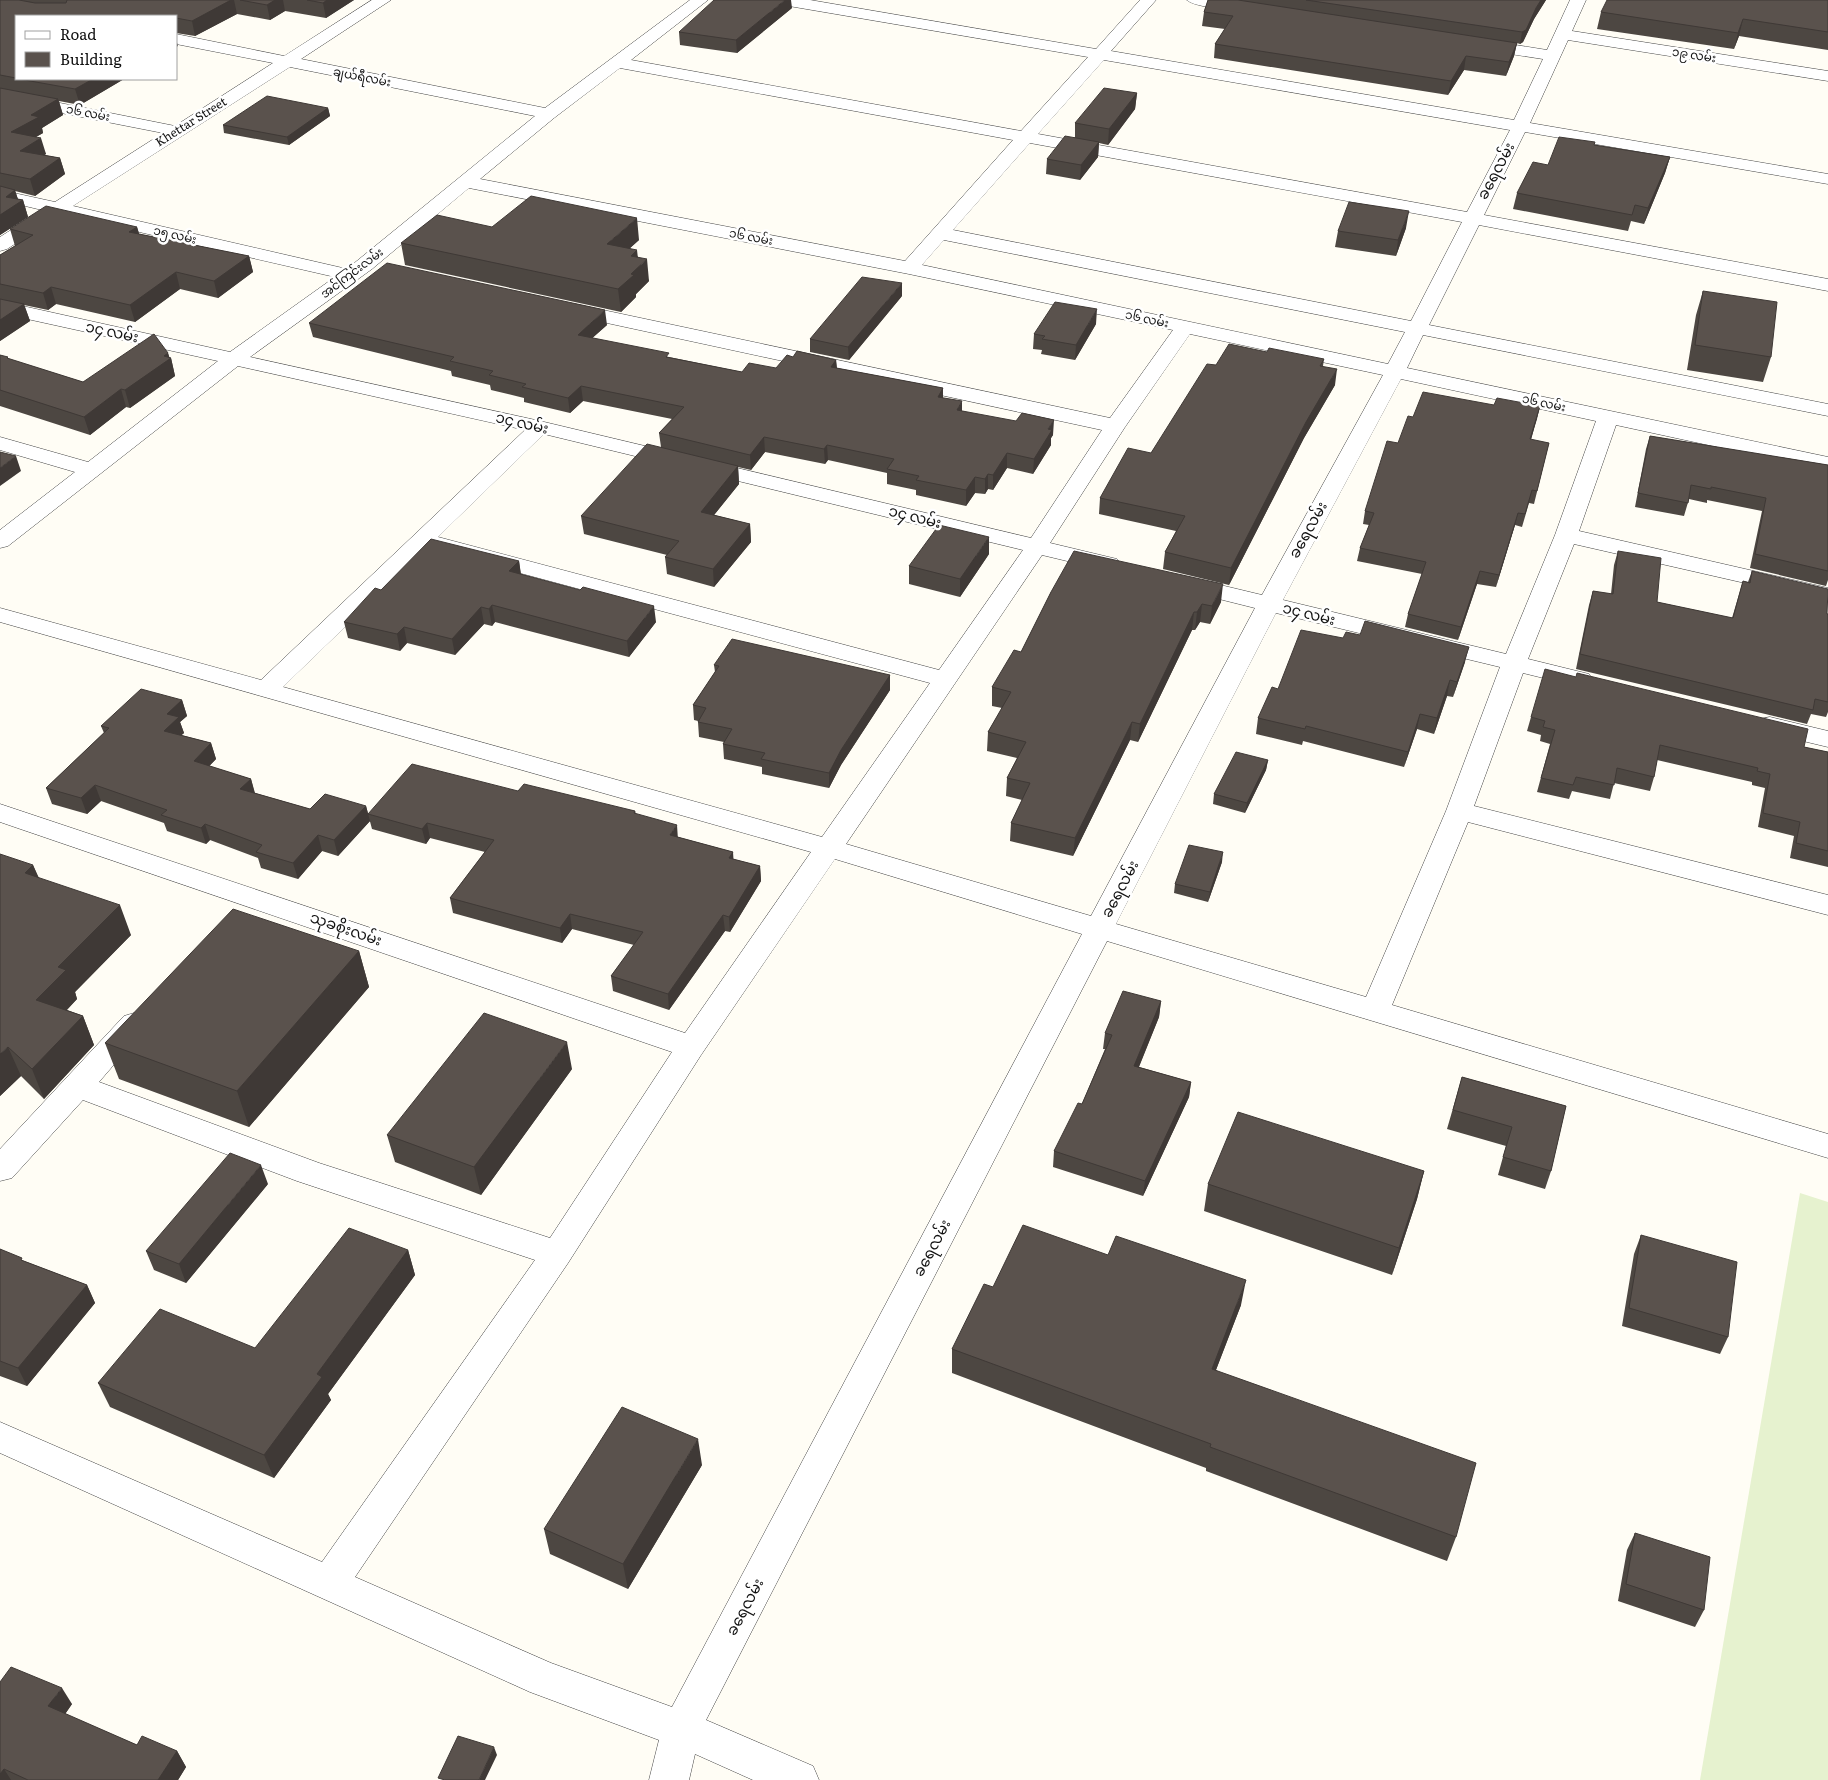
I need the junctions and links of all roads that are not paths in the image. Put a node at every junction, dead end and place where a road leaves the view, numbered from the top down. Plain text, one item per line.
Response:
1 (383, 0) edge
2 (700, 0) edge
3 (783, 0) edge
4 (1148, 0) edge
5 (1195, 0) edge
6 (1578, 0) edge
7 (1263, 10) edge
8 (1561, 34) junction
9 (178, 39) edge
10 (1465, 42) edge
11 (1098, 54) junction
12 (1552, 56) junction
13 (287, 62) junction
14 (617, 62) junction
15 (1828, 76) edge
16 (0, 96) edge
17 (548, 114) junction
18 (1520, 126) junction
19 (176, 131) junction
20 (1023, 138) junction
21 (1828, 178) edge
22 (465, 182) junction
23 (0, 195) edge
24 (58, 208) junction
25 (1471, 217) junction
26 (939, 233) junction
27 (0, 245) edge
28 (909, 268) junction
29 (367, 270) junction
30 (1828, 284) edge
31 (550, 304) edge
32 (0, 307) edge
33 (1185, 327) junction
34 (1416, 328) junction
35 (235, 358) junction
36 (1395, 371) junction
37 (1828, 410) edge
38 (1608, 417) junction
39 (1115, 426) junction
40 (540, 427) junction
41 (0, 442) edge
42 (1828, 464) edge
43 (91, 470) junction
44 (1566, 535) junction
45 (420, 539) junction
46 (0, 541) edge
47 (1036, 546) junction
48 (1133, 570) edge
49 (1162, 577) edge
50 (1828, 595) edge
51 (1269, 604) junction
52 (0, 614) edge
53 (1514, 663) junction
54 (943, 680) junction
55 (1600, 684) edge
56 (265, 690) junction
57 (1752, 721) edge
58 (1828, 739) edge
59 (1459, 811) junction
60 (0, 813) edge
61 (829, 848) junction
62 (247, 896) junction
63 (1828, 905) edge
64 (230, 921) edge
65 (1100, 928) junction
66 (150, 1007) edge
67 (1375, 1010) junction
68 (691, 1047) junction
69 (76, 1085) junction
70 (1828, 1146) edge
71 (1, 1169) edge
72 (557, 1254) junction
73 (3, 1442) edge
74 (330, 1582) junction
75 (681, 1729) junction
76 (669, 1780) edge
77 (799, 1780) edge

1 - 13 street, Khettar Street
2 - 14 street, အင်ကြင်းလမ်း
3 - 11 street
4 - 11 street
5 - 7 street
6 - 8 street, ခရေလမ်း
8 - 12 street, ခရေလမ်း
8 - 15 street, ၁၉ လမ်း
9 - 13 street, ချယ်ရီလမ်း
10 - 12 street
11 - 18 street
11 - 20 street
12 - 18 street, ခရေလမ်း
13 - 17 street, ချယ်ရီလမ်း
13 - 19 street, Khettar Street
14 - 17 street, အင်ကြင်းလမ်း
14 - 20 street
16 - 19 street, ၁၆ လမ်း
17 - 22 street, အင်ကြင်းလမ်း
18 - 21 street
18 - 25 street, ခရေလမ်း
19 - 24 street, Khettar Street
20 - 25 street
20 - 26 street
22 - 28 street, ၁၆ လမ်း
22 - 29 street, အင်ကြင်းလမ်း
23 - 24 street, ၁၅ လမ်း
24 - 27 street, Khettar Street
24 - 29 street, ၁၅ လမ်း
25 - 30 street
25 - 34 street, ခရေလမ်း
26 - 28 street
26 - 34 street
28 - 33 street, ၁၆ လမ်း
29 - 35 street, အင်ကြင်းလမ်း
31 - 39 street
32 - 35 street, ၁၄ လမ်း
33 - 36 street, ၁၆ လမ်း
33 - 39 street
34 - 36 street, ခရေလမ်း
34 - 37 street
35 - 40 street, ၁၄ လမ်း
35 - 43 street, အင်ကြင်းလမ်း
36 - 38 street, ၁၆ လမ်း
36 - 51 street, ခရေလမ်း
38 - 42 street, ၁၆ လမ်း
38 - 44 street
39 - 47 street
40 - 45 street
40 - 47 street, ၁၄ လမ်း
41 - 43 street
43 - 46 street, အင်ကြင်းလမ်း
44 - 50 street
44 - 53 street
45 - 54 street
45 - 56 street
47 - 48 street, ၁၄ လမ်း
47 - 54 street
49 - 51 street, ၁၄ လမ်း
51 - 53 street, ၁၄ လမ်း
51 - 65 street, ခရေလမ်း
52 - 56 street
53 - 55 street, ၁၄ လမ်း
53 - 59 street
54 - 61 street
56 - 61 street
57 - 58 street
59 - 63 street
59 - 67 street
60 - 62 street, သုခစိုးလမ်း
61 - 65 street
61 - 68 street
62 - 64 street
62 - 68 street, သုခစိုးလမ်း
65 - 67 street
65 - 75 street, ခရေလမ်း
66 - 69 street
67 - 70 street
68 - 72 street
69 - 71 street
69 - 72 street
72 - 74 street
73 - 74 street
74 - 75 street
75 - 76 street, ခရေလမ်း
75 - 77 street

